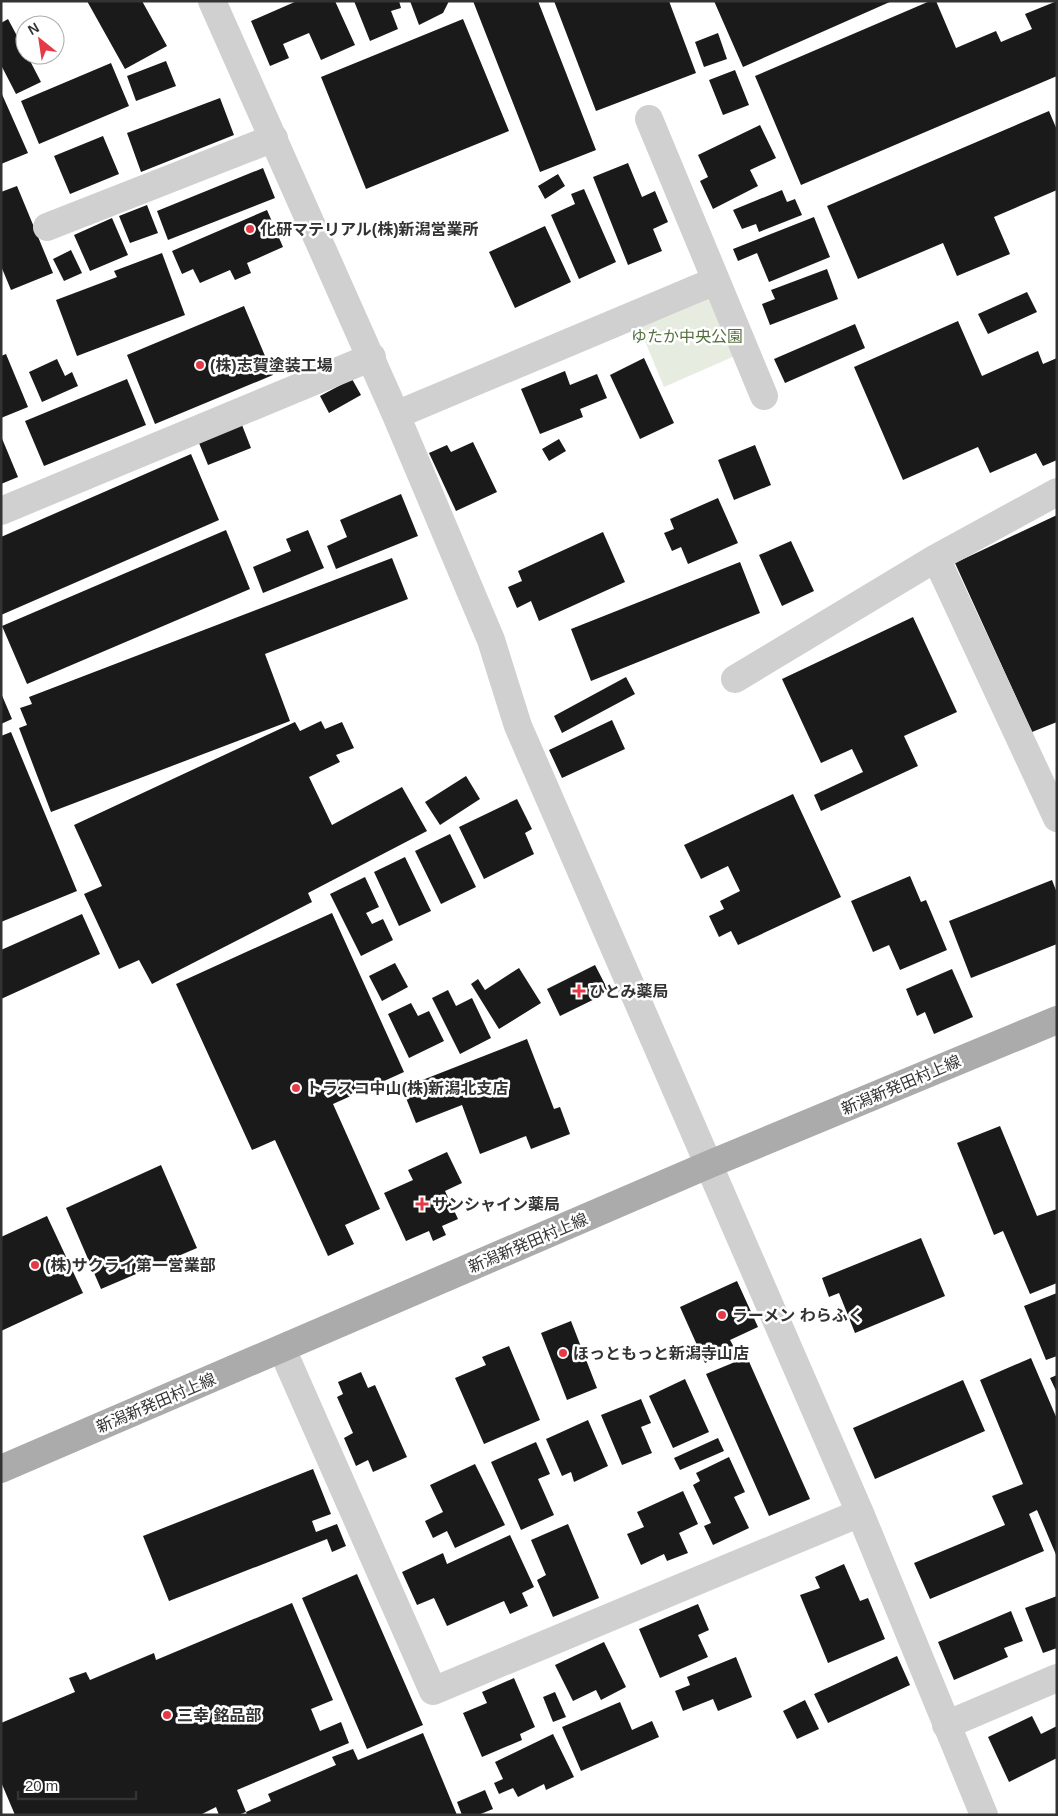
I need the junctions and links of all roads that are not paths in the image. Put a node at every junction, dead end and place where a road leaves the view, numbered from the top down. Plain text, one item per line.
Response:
1 (212, 1) edge
2 (649, 118) dead end
3 (274, 138) junction
4 (47, 227) dead end
5 (715, 281) junction
6 (372, 357) junction
7 (764, 396) dead end
8 (396, 415) junction
9 (1057, 492) edge
10 (1, 511) edge
11 (936, 558) junction
12 (735, 679) dead end
13 (1057, 818) edge
14 (1057, 1020) edge
15 (710, 1164) junction
16 (282, 1349) junction
17 (1, 1470) edge
18 (860, 1513) junction
19 (1057, 1678) edge
20 (946, 1725) junction
21 (984, 1815) edge

1 - 3 street
2 - 5 street
3 - 4 street
3 - 6 street
5 - 7 street
5 - 8 street
6 - 8 street
6 - 10 street
8 - 15 street
9 - 11 street
11 - 12 street
11 - 13 street
14 - 15 main road, 新潟新発田村上線
15 - 16 main road, 新潟新発田村上線
15 - 18 street
16 - 17 main road, 新潟新発田村上線
16 - 18 street
18 - 20 street
19 - 20 street
20 - 21 street

